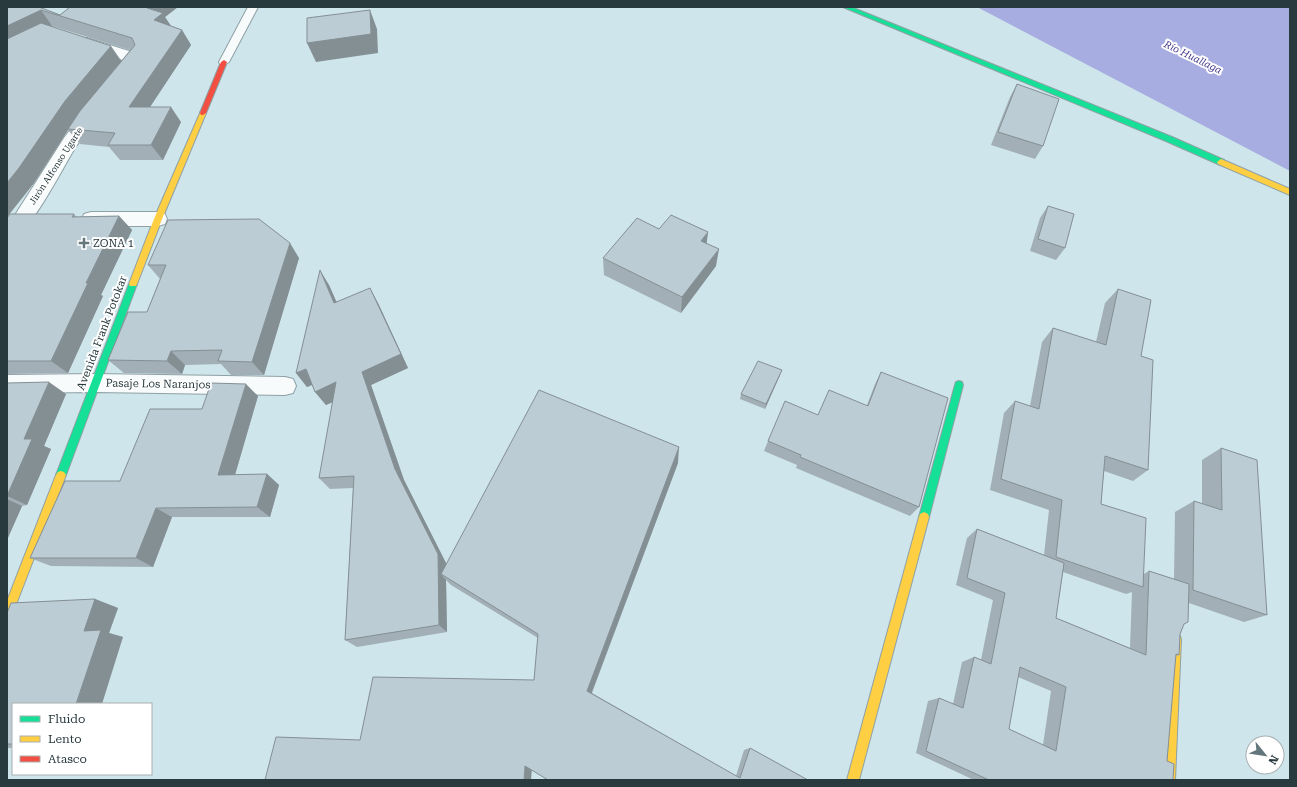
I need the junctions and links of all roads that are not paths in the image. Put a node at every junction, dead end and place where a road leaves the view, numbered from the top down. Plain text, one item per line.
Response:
1 (253, 7) edge
2 (846, 7) edge
3 (73, 39) edge
4 (224, 62) joint
5 (1290, 192) edge
6 (158, 218) junction
7 (75, 219) edge
8 (22, 220) junction
9 (45, 220) edge
10 (7, 236) edge
11 (96, 383) junction
12 (7, 384) edge
13 (959, 385) dead end
14 (285, 386) dead end
15 (7, 616) edge
16 (1176, 640) edge
17 (853, 780) edge
18 (1169, 780) edge

1 - 4 lane
2 - 5 street
3 - 8 street, Jirón Alfonso Ugarte
4 - 6 street, Avenida Frank Potokar
6 - 7 street
6 - 11 street, Avenida Frank Potokar
8 - 9 street
8 - 10 street, Jirón Alfonso Ugarte
11 - 12 street, Pasaje Los Naranjos
11 - 14 street, Pasaje Los Naranjos
11 - 15 street, Avenida Frank Potokar
13 - 17 street
16 - 18 street

